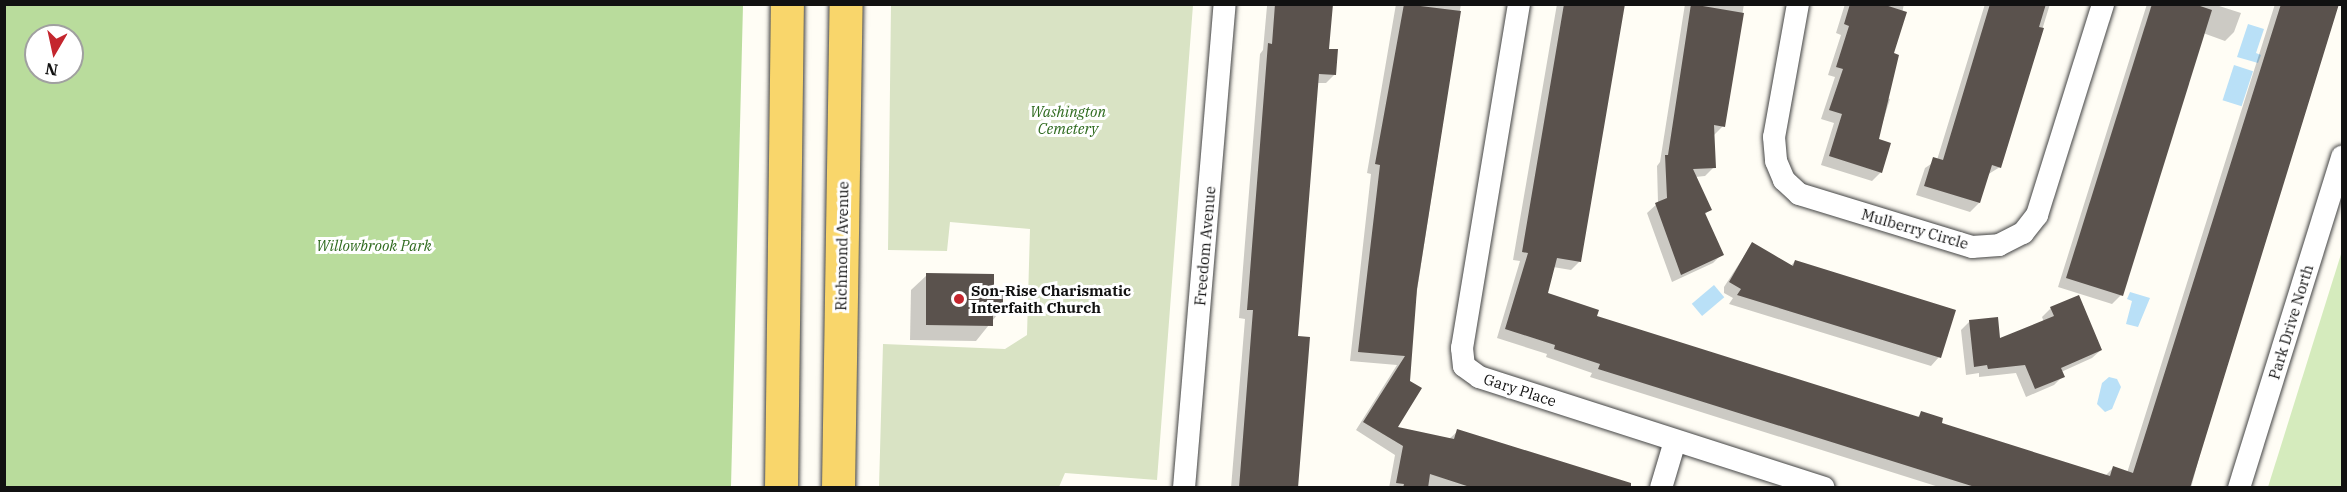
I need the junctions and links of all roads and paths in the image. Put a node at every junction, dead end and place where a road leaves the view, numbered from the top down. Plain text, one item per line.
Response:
1 (787, 4) edge
2 (846, 4) edge
3 (1225, 4) edge
4 (1519, 4) edge
5 (1798, 4) edge
6 (2103, 4) edge
7 (2343, 158) edge
8 (1675, 441) junction
9 (781, 488) edge
10 (838, 488) edge
11 (1184, 488) edge
12 (1661, 488) edge
13 (1824, 488) edge
14 (2239, 488) edge

1 - 9 main road
2 - 10 main road, Richmond Avenue
3 - 11 street, Freedom Avenue
4 - 8 street, Gary Place
5 - 6 street, Mulberry Circle
7 - 14 street, Park Drive North
8 - 12 street
8 - 13 street, Gary Place

